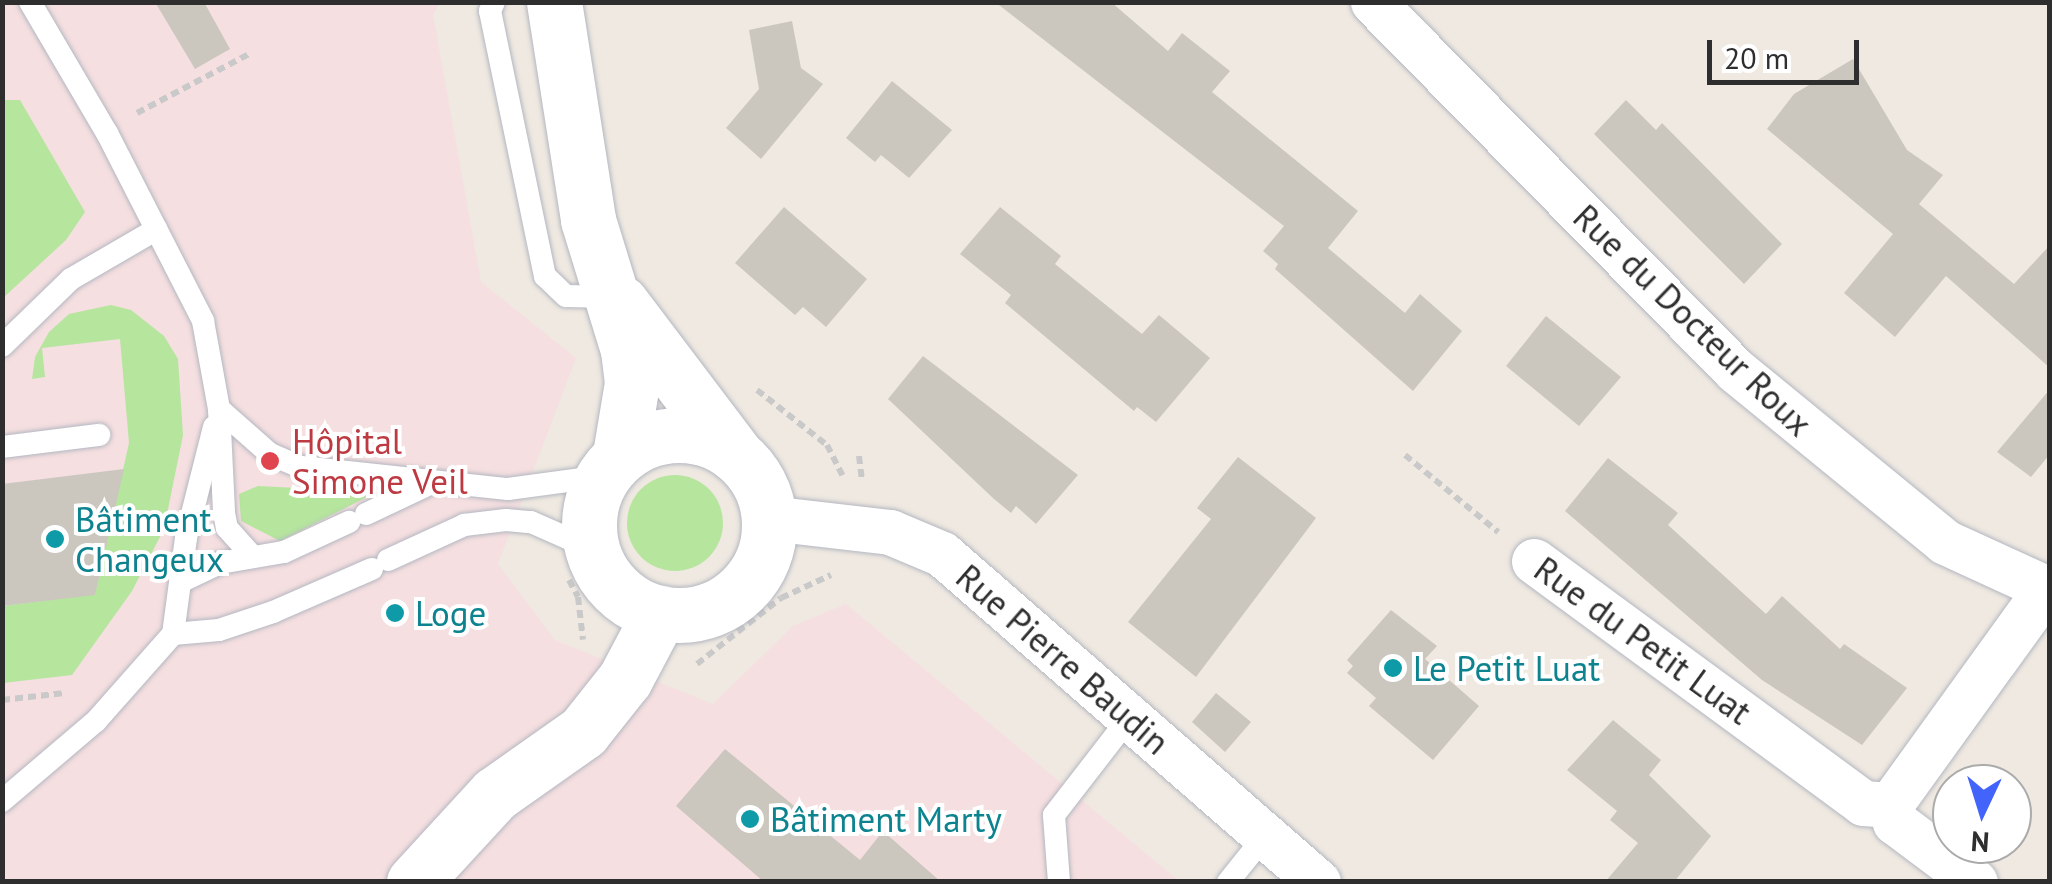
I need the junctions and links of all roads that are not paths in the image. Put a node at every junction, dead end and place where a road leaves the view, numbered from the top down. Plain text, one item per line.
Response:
1 (30, 2) edge
2 (494, 2) edge
3 (554, 2) edge
4 (1373, 2) edge
5 (157, 229) junction
6 (615, 297) junction
7 (2, 346) edge
8 (219, 410) junction
9 (99, 435) dead end
10 (2, 447) edge
11 (736, 455) junction
12 (612, 466) junction
13 (436, 482) junction
14 (769, 518) junction
15 (251, 555) junction
16 (576, 559) junction
17 (1534, 561) road end
18 (180, 582) junction
19 (2048, 589) edge
20 (660, 613) junction
21 (174, 634) junction
22 (1130, 718) junction
23 (2, 801) edge
24 (1890, 805) junction
25 (1265, 836) junction
26 (414, 882) edge
27 (1059, 882) edge
28 (1228, 882) edge
29 (1318, 882) edge
30 (1976, 882) edge

1 - 5 lane
2 - 6 lane
3 - 6 street
4 - 19 street, Rue du Docteur Roux
5 - 7 lane
5 - 8 lane
6 - 11 street
6 - 12 street
8 - 13 lane
8 - 15 lane
8 - 18 lane
9 - 10 lane
11 - 12 street
11 - 14 street
12 - 13 lane
12 - 16 street
13 - 15 lane
14 - 20 street
14 - 22 street, Rue Pierre Baudin
15 - 18 lane
16 - 20 street
16 - 21 lane
17 - 24 street, Rue du Petit Luat
18 - 21 lane
19 - 24 street
20 - 26 street
21 - 23 lane
22 - 25 street, Rue Pierre Baudin
22 - 27 lane
24 - 30 street
25 - 28 lane
25 - 29 street, Rue Pierre Baudin

